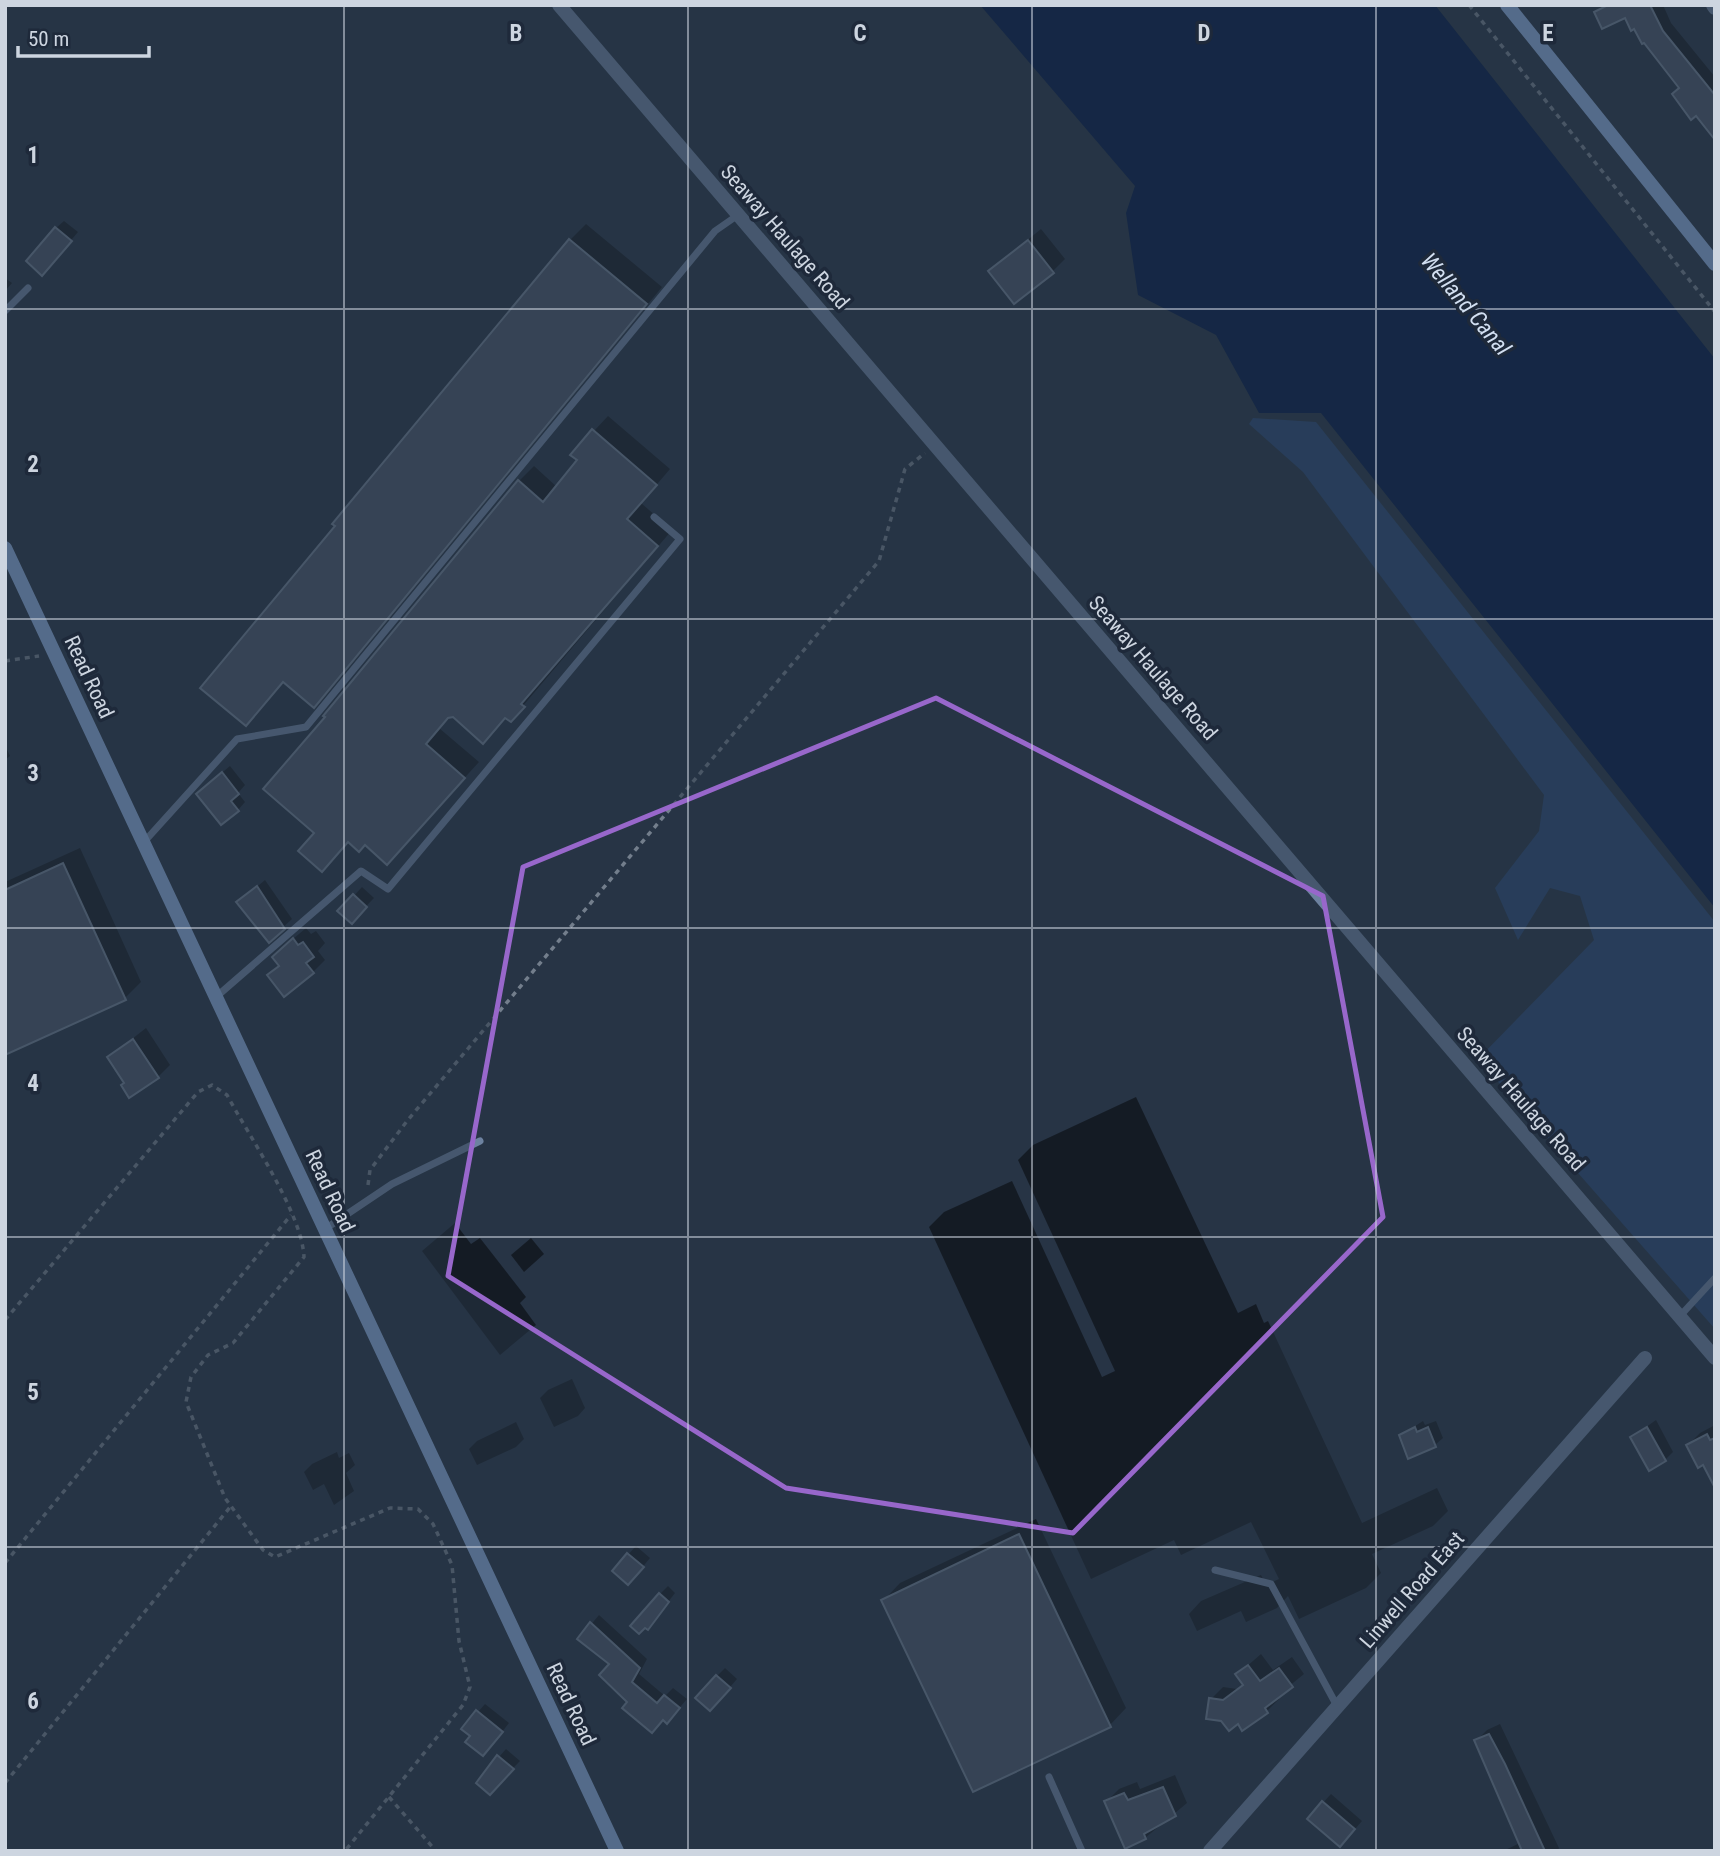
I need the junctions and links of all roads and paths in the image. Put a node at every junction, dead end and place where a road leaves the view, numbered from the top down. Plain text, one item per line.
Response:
1 (559, 5) edge
2 (1469, 5) edge
3 (1507, 5) edge
4 (738, 215) junction
5 (1715, 264) edge
6 (28, 288) dead end
7 (5, 311) edge
8 (1715, 312) edge
9 (934, 444) junction
10 (654, 517) dead end
11 (5, 548) edge
12 (54, 654) junction
13 (5, 661) edge
14 (144, 842) junction
15 (216, 997) junction
16 (480, 1140) dead end
17 (367, 1201) junction
18 (291, 1215) junction
19 (325, 1229) junction
20 (1715, 1278) edge
21 (1679, 1317) junction
22 (5, 1320) edge
23 (1645, 1358) dead end
24 (1715, 1358) edge
25 (231, 1506) junction
26 (5, 1563) edge
27 (1215, 1570) dead end
28 (1337, 1707) junction
29 (1049, 1777) dead end
30 (5, 1783) edge
31 (388, 1797) junction
32 (345, 1851) edge
33 (436, 1851) edge
34 (617, 1851) edge
35 (1082, 1851) edge
36 (1210, 1851) edge

1 - 4 street, Seaway Haulage Road
2 - 8 path
3 - 5 street
4 - 9 street, Seaway Haulage Road
4 - 14 lane
6 - 7 lane
9 - 17 path
9 - 21 street, Seaway Haulage Road
10 - 15 lane
11 - 12 street, Read Road
12 - 13 path
12 - 14 street, Read Road
14 - 15 street, Read Road
15 - 19 street, Read Road
16 - 17 lane
17 - 19 lane
18 - 22 path
18 - 25 path
18 - 26 path
19 - 34 street, Read Road
20 - 21 lane
21 - 24 street, Seaway Haulage Road
23 - 28 street, Linwell Road East
25 - 30 path
25 - 31 path
27 - 28 lane
28 - 36 street, Linwell Road East
29 - 35 lane
31 - 32 path
31 - 33 path

